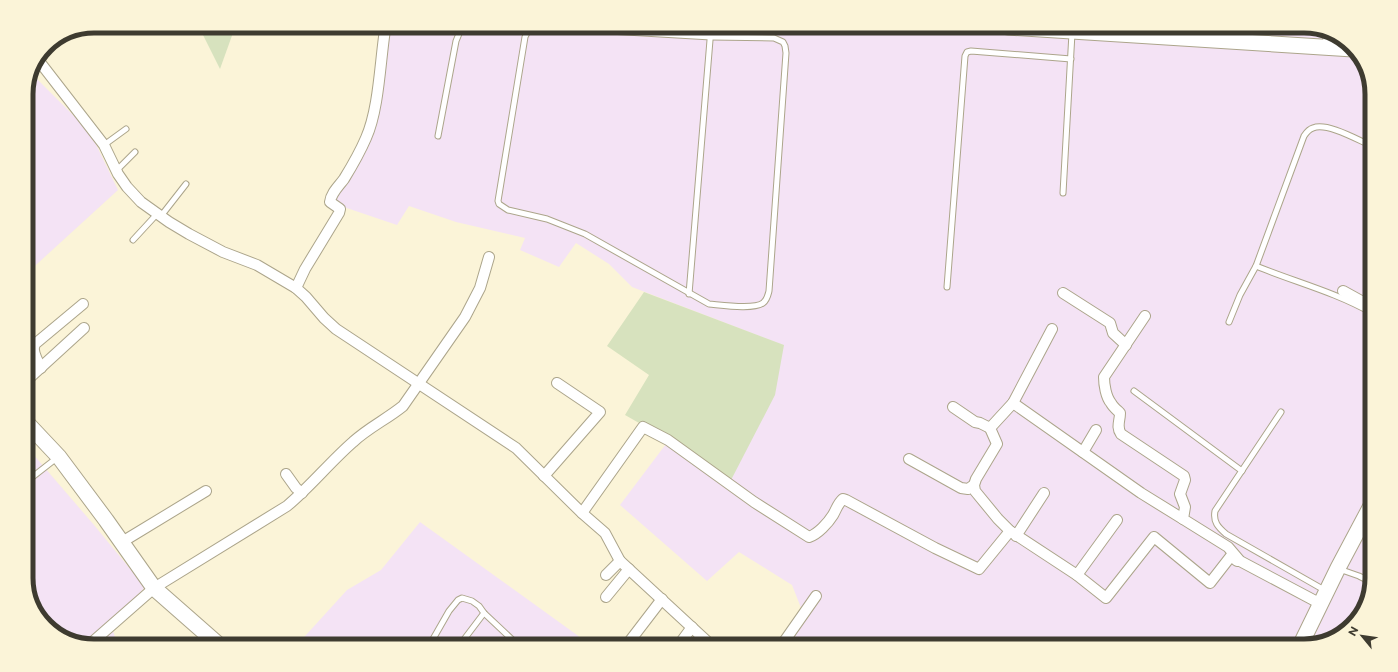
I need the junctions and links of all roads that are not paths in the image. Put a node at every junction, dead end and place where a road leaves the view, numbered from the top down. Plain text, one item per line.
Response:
1 (385, 33) edge
2 (460, 33) edge
3 (527, 33) edge
4 (643, 33) edge
5 (711, 33) edge
6 (1072, 33) edge
7 (1087, 33) edge
8 (1238, 33) edge
9 (711, 37) junction
10 (1326, 37) edge
11 (1238, 43) junction
12 (1325, 48) junction
13 (1344, 49) edge
14 (1070, 59) junction
15 (41, 64) edge
16 (126, 129) dead end
17 (438, 136) dead end
18 (1365, 143) edge
19 (104, 145) junction
20 (135, 152) dead end
21 (116, 171) junction
22 (186, 184) dead end
23 (1063, 193) dead end
24 (159, 215) junction
25 (133, 240) dead end
26 (489, 257) dead end
27 (1256, 266) junction
28 (947, 287) dead end
29 (296, 288) junction
30 (1343, 291) dead end
31 (1063, 293) dead end
32 (689, 294) junction
33 (1365, 303) edge
34 (83, 304) dead end
35 (1365, 309) edge
36 (1145, 316) dead end
37 (1229, 322) dead end
38 (84, 328) dead end
39 (1052, 329) dead end
40 (1126, 344) junction
41 (41, 368) junction
42 (33, 375) edge
43 (420, 383) junction
44 (557, 383) dead end
45 (1134, 391) dead end
46 (1013, 402) junction
47 (953, 407) dead end
48 (1281, 412) dead end
49 (990, 428) junction
50 (33, 429) edge
51 (1096, 430) dead end
52 (1083, 452) junction
53 (59, 457) junction
54 (910, 459) dead end
55 (1242, 471) junction
56 (286, 474) dead end
57 (544, 476) junction
58 (33, 477) edge
59 (974, 485) junction
60 (206, 491) dead end
61 (302, 493) junction
62 (1044, 493) dead end
63 (582, 513) junction
64 (1365, 517) edge
65 (1183, 519) junction
66 (1117, 520) dead end
67 (1013, 533) junction
68 (122, 542) junction
69 (620, 561) junction
70 (1338, 568) junction
71 (629, 569) junction
72 (606, 575) dead end
73 (1077, 575) junction
74 (1365, 579) edge
75 (154, 588) junction
76 (816, 596) dead end
77 (606, 597) dead end
78 (662, 599) junction
79 (1323, 601) junction
80 (484, 613) junction
81 (692, 627) junction
82 (96, 639) edge
83 (212, 639) edge
84 (433, 639) edge
85 (464, 639) edge
86 (512, 639) edge
87 (631, 639) edge
88 (683, 639) edge
89 (705, 639) edge
90 (786, 639) edge
91 (1304, 639) edge

1 - 29 street
2 - 17 lane
3 - 32 lane
4 - 9 lane
5 - 9 lane
6 - 14 lane
7 - 11 street
8 - 11 lane
9 - 32 lane
9 - 32 lane
10 - 12 lane
11 - 12 street
12 - 13 street
14 - 23 lane
14 - 28 lane
15 - 19 street
16 - 19 lane
18 - 27 lane
19 - 21 street
20 - 21 lane
21 - 24 street
22 - 24 lane
24 - 25 lane
24 - 29 street
26 - 43 street
27 - 35 lane
27 - 37 lane
29 - 43 street
30 - 33 street
31 - 40 street
34 - 41 street
36 - 40 street
38 - 41 street
39 - 46 street
40 - 65 street
41 - 42 street
43 - 57 street
43 - 61 street
44 - 57 street
45 - 55 lane
46 - 49 street
46 - 52 street
47 - 49 street
48 - 55 lane
49 - 59 street
50 - 53 street
51 - 52 street
52 - 65 street
53 - 58 lane
53 - 68 street
54 - 59 street
55 - 79 lane
56 - 61 street
57 - 63 street
59 - 67 street
60 - 68 street
61 - 75 street
62 - 67 street
63 - 67 street
63 - 69 street
64 - 70 street
65 - 79 street
66 - 73 street
67 - 73 street
68 - 75 street
69 - 71 street
69 - 72 street
70 - 74 lane
70 - 79 street
71 - 77 street
71 - 78 street
73 - 79 street
75 - 82 street
75 - 83 street
76 - 90 street
78 - 81 street
78 - 87 street
79 - 91 street
80 - 84 lane
80 - 85 lane
80 - 86 lane
81 - 88 street
81 - 89 street

